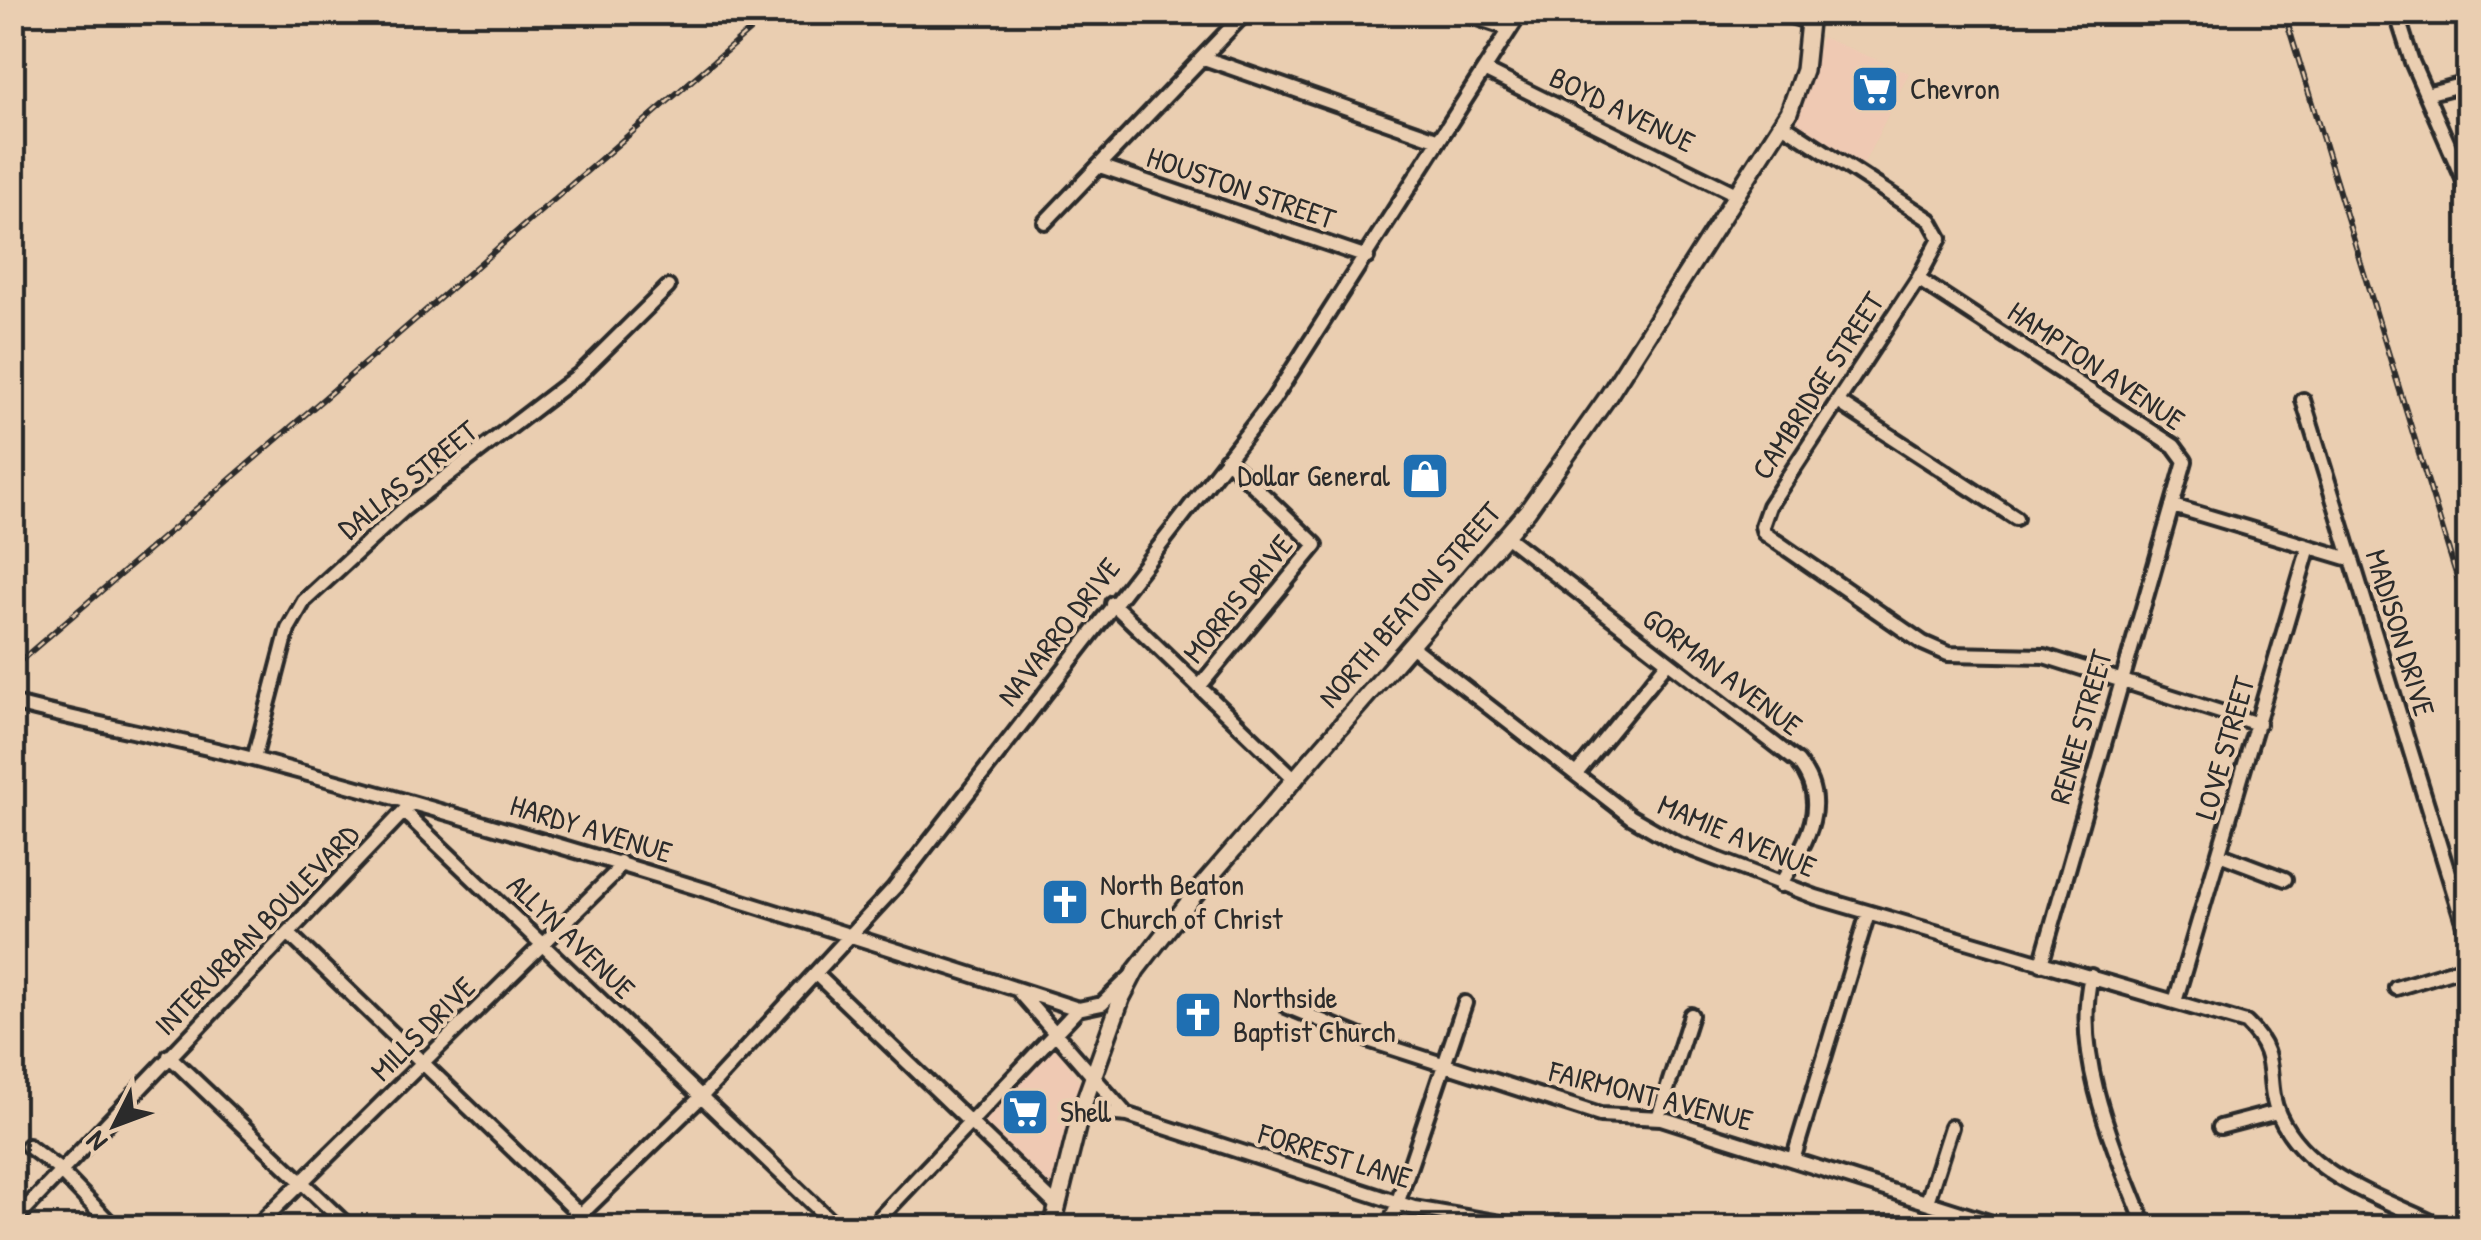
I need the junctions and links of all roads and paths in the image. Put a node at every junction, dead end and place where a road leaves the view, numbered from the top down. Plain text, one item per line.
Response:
1 (1246, 12) edge
2 (1459, 12) edge
3 (1520, 12) edge
4 (1778, 12) edge
5 (2396, 12) edge
6 (1810, 17) edge
7 (1510, 30) junction
8 (1204, 58) junction
9 (1484, 70) junction
10 (2468, 83) edge
11 (2426, 94) junction
12 (1782, 124) junction
13 (1439, 140) junction
14 (1100, 166) junction
15 (2468, 190) edge
16 (1738, 195) junction
17 (1045, 222) dead end
18 (1367, 257) junction
19 (1918, 279) junction
20 (668, 287) dead end
21 (2303, 400) dead end
22 (1838, 402) junction
23 (1226, 459) junction
24 (2173, 506) junction
25 (2016, 518) dead end
26 (1507, 537) junction
27 (2308, 550) junction
28 (2350, 559) junction
29 (1112, 603) junction
30 (1412, 648) junction
31 (1667, 662) junction
32 (2120, 683) junction
33 (1200, 687) junction
34 (17, 704) edge
35 (2258, 724) junction
36 (254, 759) junction
37 (1576, 774) junction
38 (1296, 780) junction
39 (407, 807) junction
40 (2219, 854) junction
41 (620, 862) junction
42 (2285, 879) dead end
43 (1780, 885) junction
44 (1868, 913) junction
45 (288, 934) junction
46 (852, 936) junction
47 (2468, 938) edge
48 (544, 944) junction
49 (2042, 964) junction
50 (2468, 966) edge
51 (1136, 970) junction
52 (816, 974) junction
53 (2091, 976) junction
54 (1014, 988) junction
55 (2396, 988) dead end
56 (2175, 1002) junction
57 (1465, 1003) dead end
58 (1286, 1006) dead end
59 (1078, 1009) junction
60 (1691, 1016) dead end
61 (1056, 1034) junction
62 (169, 1056) junction
63 (1442, 1062) junction
64 (424, 1064) junction
65 (1092, 1079) junction
66 (701, 1097) junction
67 (1081, 1111) junction
68 (2277, 1112) junction
69 (1128, 1115) junction
70 (1658, 1118) junction
71 (971, 1124) junction
72 (2220, 1127) dead end
73 (1951, 1128) dead end
74 (28, 1146) dead end
75 (1793, 1160) junction
76 (61, 1173) junction
77 (302, 1182) junction
78 (1928, 1202) junction
79 (1401, 1204) junction
80 (1057, 1206) junction
81 (580, 1214) junction
82 (12, 1223) edge
83 (115, 1228) edge
84 (256, 1228) edge
85 (350, 1228) edge
86 (567, 1228) edge
87 (594, 1228) edge
88 (838, 1228) edge
89 (870, 1228) edge
90 (1052, 1228) edge
91 (1389, 1228) edge
92 (1531, 1228) edge
93 (2008, 1228) edge
94 (2146, 1228) edge
95 (2444, 1228) edge

1 - 8 street
2 - 7 street
3 - 7 street, NAVARRO DRIVE
4 - 6 street
5 - 11 street
6 - 12 main road, NORTH BEATON STREET
7 - 9 street, NAVARRO DRIVE
8 - 13 street
8 - 14 street
9 - 13 street, NAVARRO DRIVE
9 - 16 street, BOYD AVENUE
10 - 11 street
11 - 15 street
12 - 16 main road, NORTH BEATON STREET
12 - 19 street, CAMBRIDGE STREET
13 - 18 street, NAVARRO DRIVE
14 - 17 street
14 - 18 street, HOUSTON STREET
16 - 26 main road, NORTH BEATON STREET
18 - 23 street, NAVARRO DRIVE
19 - 22 street, CAMBRIDGE STREET
19 - 24 street, HAMPTON AVENUE
20 - 36 street, DALLAS STREET
21 - 28 street, MADISON DRIVE
22 - 25 street
22 - 32 street, CAMBRIDGE STREET
23 - 29 street, NAVARRO DRIVE
23 - 33 street, MORRIS DRIVE
24 - 27 street
24 - 32 street, RENEE STREET
26 - 30 main road, NORTH BEATON STREET
26 - 31 street, GORMAN AVENUE
27 - 28 street
27 - 35 street, LOVE STREET
28 - 47 street, MADISON DRIVE
29 - 33 street
29 - 46 street, NAVARRO DRIVE
30 - 37 street, MAMIE AVENUE
30 - 38 main road, NORTH BEATON STREET
31 - 37 street
31 - 43 street, GORMAN AVENUE
32 - 35 street
32 - 49 street, RENEE STREET
33 - 38 street
34 - 36 street, HARDY AVENUE
35 - 40 street, LOVE STREET
36 - 39 street, HARDY AVENUE
37 - 43 street, MAMIE AVENUE
38 - 51 main road, NORTH BEATON STREET
39 - 41 street, HARDY AVENUE
39 - 45 street, INTERURBAN BOULEVARD
39 - 48 street, ALLYN AVENUE
40 - 42 street
40 - 56 street, LOVE STREET
41 - 46 street, HARDY AVENUE
41 - 48 street, MILLS DRIVE
43 - 44 street, MAMIE AVENUE
44 - 49 street, MAMIE AVENUE
44 - 75 street
45 - 62 street, INTERURBAN BOULEVARD
45 - 64 street
46 - 52 street, NAVARRO DRIVE
46 - 54 street, HARDY AVENUE
48 - 64 street, MILLS DRIVE
48 - 66 street, ALLYN AVENUE
49 - 53 street, MAMIE AVENUE
50 - 55 street
51 - 59 street
51 - 65 main road, NORTH BEATON STREET
52 - 66 street, NAVARRO DRIVE
52 - 71 street
53 - 56 street, MAMIE AVENUE
53 - 94 street
54 - 59 street, HARDY AVENUE
54 - 61 street, FORREST LANE
56 - 68 street, MAMIE AVENUE
57 - 63 street
58 - 63 street, FAIRMONT AVENUE
59 - 61 street
60 - 70 street
61 - 65 street, FORREST LANE
61 - 71 street
62 - 76 street, INTERURBAN BOULEVARD
62 - 77 street
63 - 70 street, FAIRMONT AVENUE
63 - 79 street
64 - 77 street, MILLS DRIVE
64 - 81 street
65 - 67 main road, NORTH BEATON STREET
65 - 69 street, FORREST LANE
66 - 81 street, NAVARRO DRIVE
66 - 88 street, ALLYN AVENUE
67 - 69 street, FORREST LANE
67 - 80 main road, NORTH BEATON STREET
68 - 72 street
68 - 95 street
69 - 79 street, FORREST LANE
70 - 75 street, FAIRMONT AVENUE
71 - 80 street
71 - 89 street
73 - 78 street
74 - 76 street
75 - 78 street, FAIRMONT AVENUE
76 - 82 street, INTERURBAN BOULEVARD
76 - 83 street
77 - 84 street, MILLS DRIVE
77 - 85 street
78 - 93 street, FAIRMONT AVENUE
79 - 91 street
79 - 92 street, FORREST LANE
80 - 90 main road, NORTH BEATON STREET
81 - 86 street, NAVARRO DRIVE
81 - 87 street

